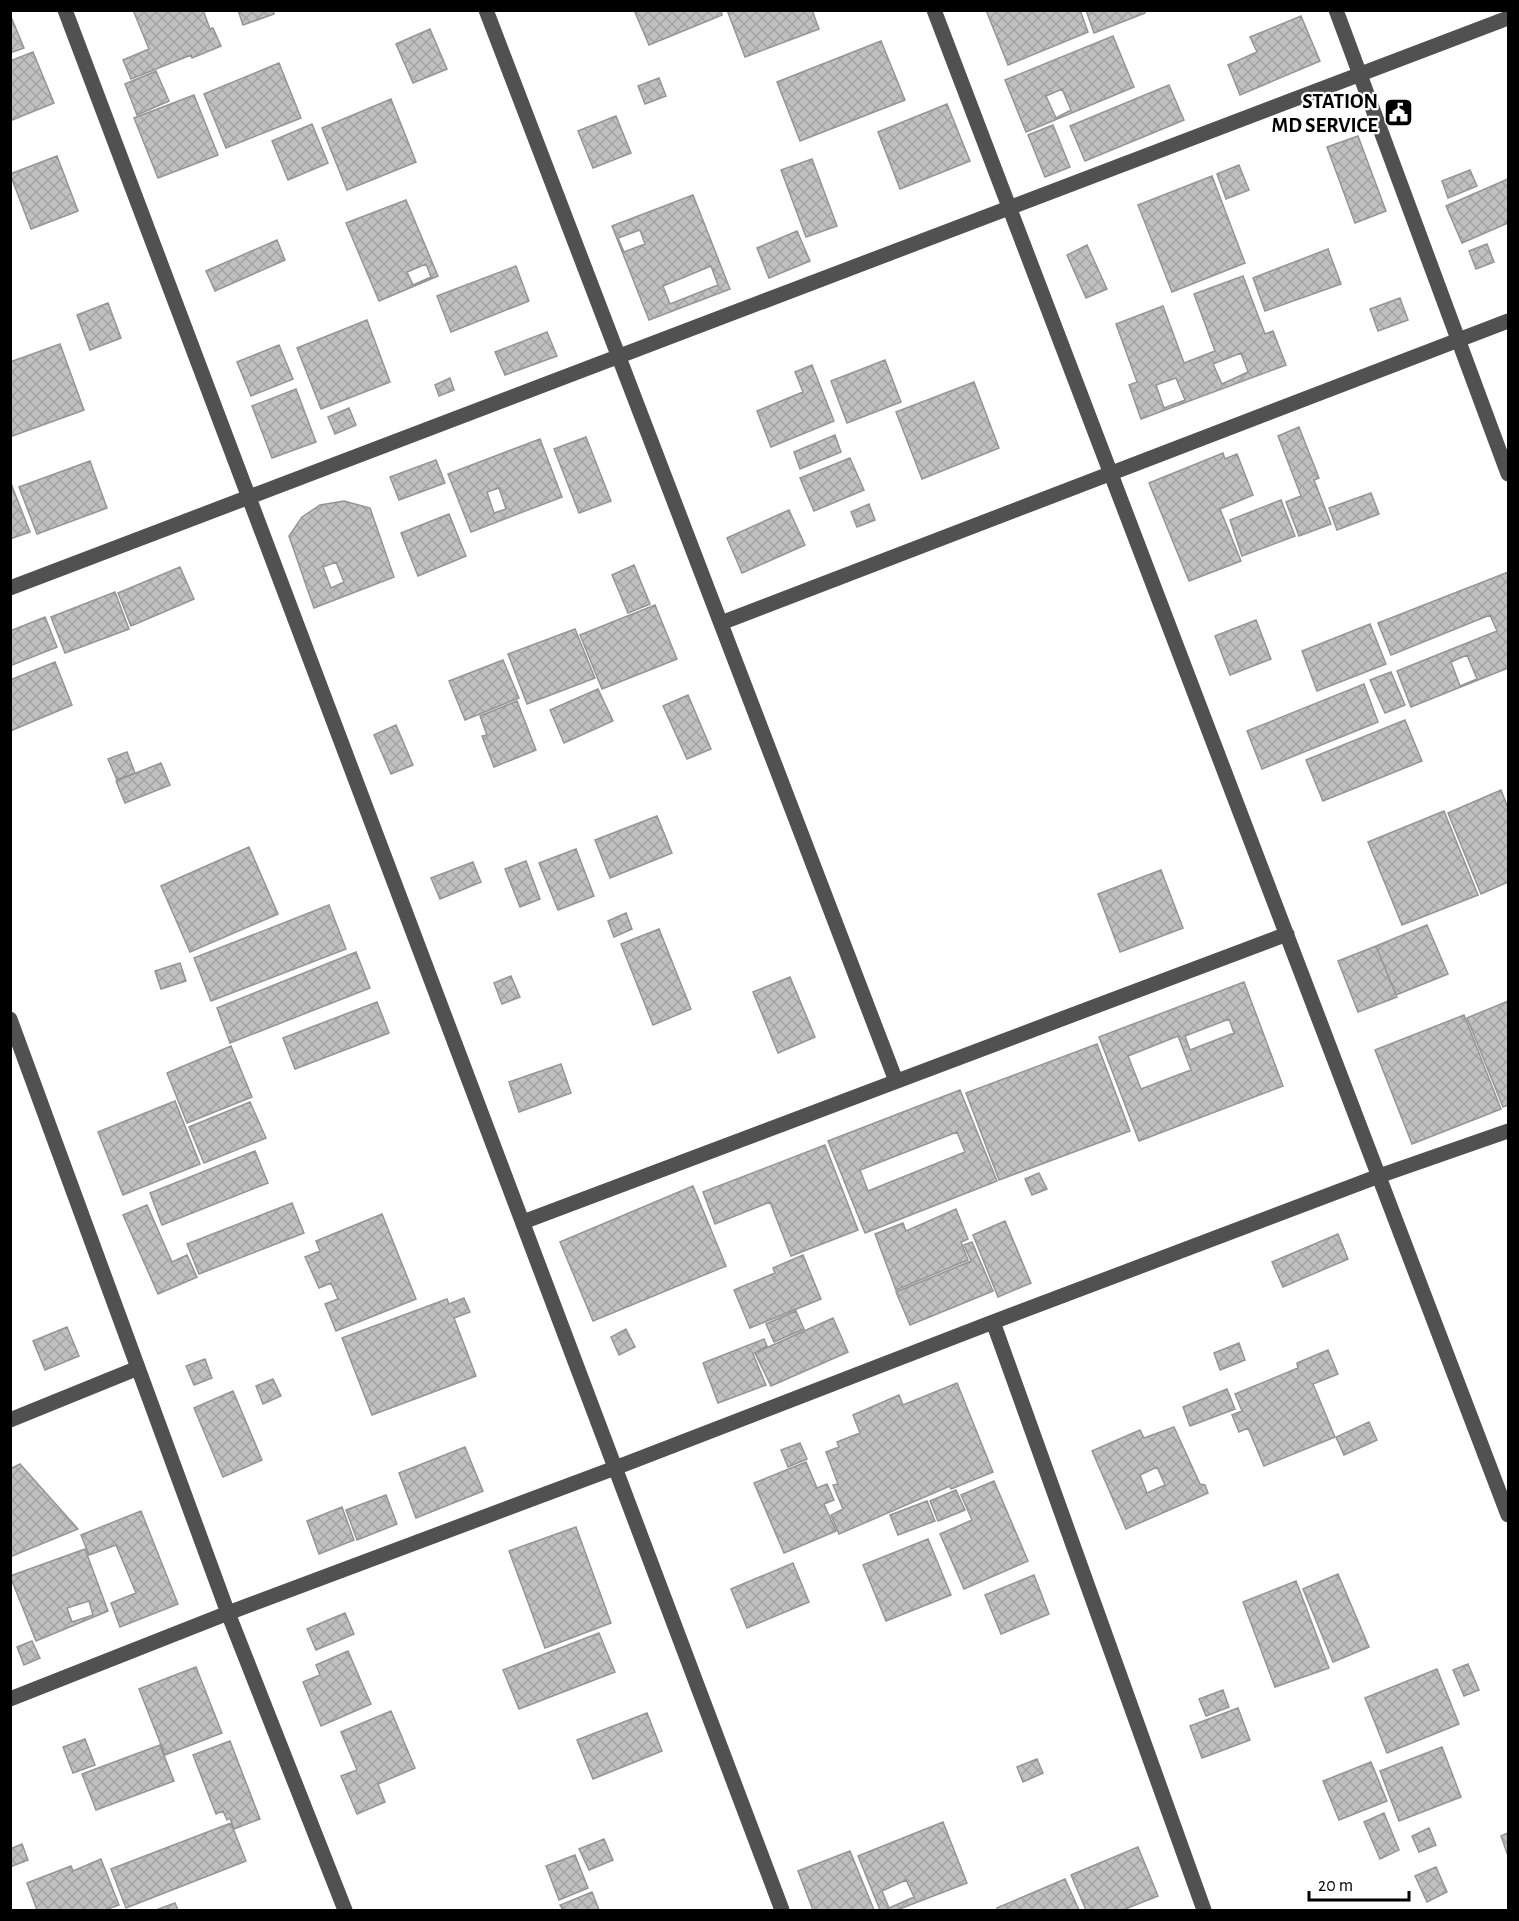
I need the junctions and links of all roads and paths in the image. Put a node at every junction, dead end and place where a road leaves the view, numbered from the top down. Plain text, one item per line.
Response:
1 (66, 10) edge
2 (486, 10) edge
3 (934, 10) edge
4 (1336, 10) edge
5 (1509, 18) edge
6 (1360, 74) junction
7 (1009, 207) junction
8 (1509, 321) edge
9 (1458, 341) junction
10 (618, 356) junction
11 (1111, 473) junction
12 (1509, 474) edge
13 (249, 497) junction
14 (10, 588) edge
15 (721, 622) junction
16 (1287, 934) junction
17 (10, 1018) edge
18 (896, 1082) junction
19 (1509, 1131) edge
20 (1379, 1176) junction
21 (523, 1222) junction
22 (993, 1322) junction
23 (138, 1368) junction
24 (10, 1420) edge
25 (615, 1468) junction
26 (1509, 1515) edge
27 (228, 1613) junction
28 (10, 1699) edge
29 (345, 1911) edge
30 (782, 1911) edge
31 (1204, 1911) edge

1 - 13 street
2 - 10 street
3 - 7 street
4 - 6 street
5 - 6 street
6 - 7 street
6 - 9 street
7 - 10 street
7 - 11 street
8 - 9 street
9 - 11 street
9 - 12 street
10 - 13 street
10 - 15 street
11 - 15 street
11 - 16 street
13 - 14 street
13 - 21 street
15 - 18 street
16 - 18 street
16 - 20 street
17 - 23 street
18 - 21 street
19 - 20 street
20 - 22 street
20 - 26 street
21 - 25 street
22 - 25 street
22 - 31 street
23 - 24 street
23 - 27 street
25 - 27 street
25 - 30 street
27 - 28 street
27 - 29 street

